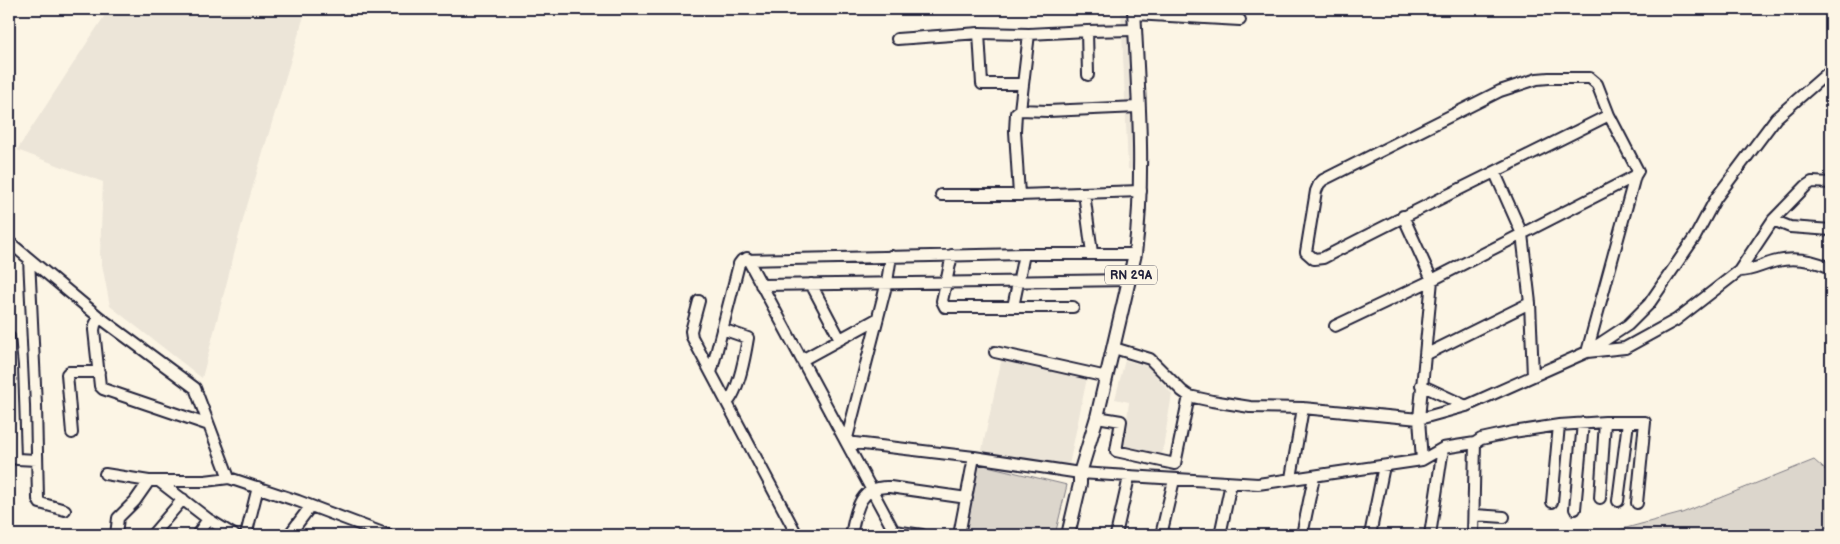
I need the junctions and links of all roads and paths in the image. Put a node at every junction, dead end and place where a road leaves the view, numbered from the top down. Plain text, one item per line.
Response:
1 (1134, 11) edge
2 (1240, 20) dead end
3 (1135, 30) junction
4 (1087, 31) junction
5 (979, 33) junction
6 (1029, 34) junction
7 (897, 39) dead end
8 (1831, 70) edge
9 (1088, 75) dead end
10 (1023, 84) junction
11 (1138, 108) junction
12 (1020, 110) junction
13 (1609, 115) junction
14 (1495, 173) junction
15 (1635, 176) junction
16 (1831, 184) edge
17 (1141, 191) junction
18 (1084, 193) junction
19 (941, 194) dead end
20 (1019, 195) junction
21 (1403, 216) junction
22 (1773, 220) junction
23 (1831, 230) edge
24 (1522, 234) junction
25 (9, 242) edge
26 (1092, 253) junction
27 (1024, 254) junction
28 (1135, 254) junction
29 (952, 255) junction
30 (891, 256) junction
31 (747, 258) junction
32 (29, 259) junction
33 (1831, 268) edge
34 (1739, 272) junction
35 (1130, 280) junction
36 (1432, 280) junction
37 (887, 282) junction
38 (947, 282) junction
39 (1019, 282) junction
40 (811, 284) junction
41 (762, 285) junction
42 (699, 301) dead end
43 (1530, 303) junction
44 (1013, 307) junction
45 (1073, 307) dead end
46 (98, 317) junction
47 (877, 319) junction
48 (1335, 326) dead end
49 (722, 329) junction
50 (9, 338) edge
51 (840, 339) junction
52 (1114, 348) junction
53 (995, 352) dead end
54 (1587, 352) junction
55 (1425, 355) junction
56 (802, 360) junction
57 (99, 372) junction
58 (711, 373) junction
59 (1533, 376) junction
60 (1107, 377) junction
61 (1421, 385) junction
62 (1189, 396) junction
63 (727, 403) junction
64 (1466, 406) junction
65 (1303, 408) junction
66 (1097, 417) junction
67 (1419, 420) junction
68 (1605, 422) junction
69 (1628, 422) junction
70 (1583, 423) junction
71 (209, 425) junction
72 (1559, 425) junction
73 (72, 434) dead end
74 (846, 442) junction
75 (1475, 443) junction
76 (1443, 448) junction
77 (974, 457) junction
78 (37, 460) junction
79 (1155, 460) junction
80 (1422, 460) junction
81 (1384, 466) junction
82 (1080, 473) junction
83 (105, 474) dead end
84 (1129, 477) junction
85 (1314, 477) junction
86 (229, 478) junction
87 (1151, 478) junction
88 (1291, 478) junction
89 (1174, 480) junction
90 (154, 481) junction
91 (1231, 483) junction
92 (258, 487) junction
93 (871, 490) junction
94 (966, 498) junction
95 (1600, 498) dead end
96 (183, 499) junction
97 (1618, 501) dead end
98 (1552, 502) dead end
99 (1638, 504) dead end
100 (310, 507) junction
101 (1575, 509) dead end
102 (65, 510) dead end
103 (1474, 515) junction
104 (1504, 517) dead end
105 (208, 519) junction
106 (895, 533) edge
107 (116, 535) edge
108 (152, 535) edge
109 (197, 535) edge
110 (234, 535) edge
111 (246, 535) edge
112 (289, 535) edge
113 (388, 535) edge
114 (797, 535) edge
115 (851, 535) edge
116 (922, 535) edge
117 (959, 535) edge
118 (1068, 535) edge
119 (1116, 535) edge
120 (1161, 535) edge
121 (1220, 535) edge
122 (1302, 535) edge
123 (1370, 535) edge
124 (1430, 535) edge
125 (1473, 535) edge

1 - 2 street
1 - 3 main road, RN 29A
3 - 4 street
3 - 11 main road, RN 29A
4 - 6 street
4 - 9 street
5 - 6 street
5 - 7 street
5 - 10 street
6 - 10 street
8 - 54 street
10 - 12 street
11 - 12 street
11 - 17 main road, RN 29A
12 - 20 street
13 - 14 street
13 - 15 street
13 - 21 street
14 - 21 street
14 - 24 street
15 - 24 street
15 - 54 street
16 - 22 street
17 - 18 street
17 - 28 main road, RN 29A
18 - 20 street
18 - 26 street
19 - 20 street
21 - 36 street
22 - 23 street
22 - 34 street
24 - 36 street
24 - 43 street
25 - 32 street
26 - 27 street
26 - 28 street
27 - 29 street
27 - 39 street
28 - 35 main road, RN 29A
29 - 30 street
29 - 38 street
30 - 31 street
30 - 37 street
31 - 41 street
31 - 49 street
32 - 46 street
32 - 78 street
33 - 34 street
34 - 54 street
35 - 39 street
35 - 52 main road, RN 29A
36 - 48 street
36 - 55 street
37 - 38 street
37 - 40 street
37 - 47 street
38 - 39 street
38 - 44 street
39 - 44 street
40 - 41 street
40 - 51 street
41 - 56 street
42 - 58 street
43 - 55 street
43 - 59 street
44 - 45 street
46 - 57 street
46 - 71 street
47 - 51 street
47 - 74 street
49 - 58 street
49 - 63 street
50 - 78 street
51 - 56 street
52 - 60 main road, RN 29A
52 - 62 street
53 - 60 street
54 - 59 street
55 - 61 street
56 - 74 street
57 - 71 street
57 - 73 street
58 - 63 street
59 - 64 street
60 - 66 main road, RN 29A
61 - 64 street
61 - 67 street
62 - 65 street
62 - 79 street
63 - 114 street
64 - 67 street
65 - 67 street
65 - 88 street
66 - 79 street
66 - 82 main road, RN 29A
67 - 80 street
68 - 69 street
68 - 70 street
68 - 95 street
69 - 97 street
69 - 99 street
70 - 72 street
70 - 101 street
71 - 86 street
72 - 75 street
72 - 98 street
74 - 77 street
74 - 93 street
75 - 76 street
75 - 103 street
76 - 80 street
76 - 124 street
77 - 82 street
77 - 94 street
78 - 102 street
79 - 87 street
80 - 81 street
81 - 85 street
81 - 123 street
82 - 84 street
82 - 118 main road, RN 29A
83 - 90 street
84 - 87 street
84 - 119 street
85 - 88 street
85 - 122 street
86 - 90 street
86 - 92 street
87 - 89 street
88 - 91 street
89 - 91 street
89 - 120 street
90 - 96 street
90 - 107 street
91 - 121 street
92 - 100 street
92 - 111 street
93 - 94 street
93 - 106 street
93 - 115 street
94 - 117 street
96 - 105 street
96 - 108 street
100 - 112 street
100 - 113 street
103 - 104 street
103 - 125 street
105 - 109 street
105 - 110 street
106 - 116 street

